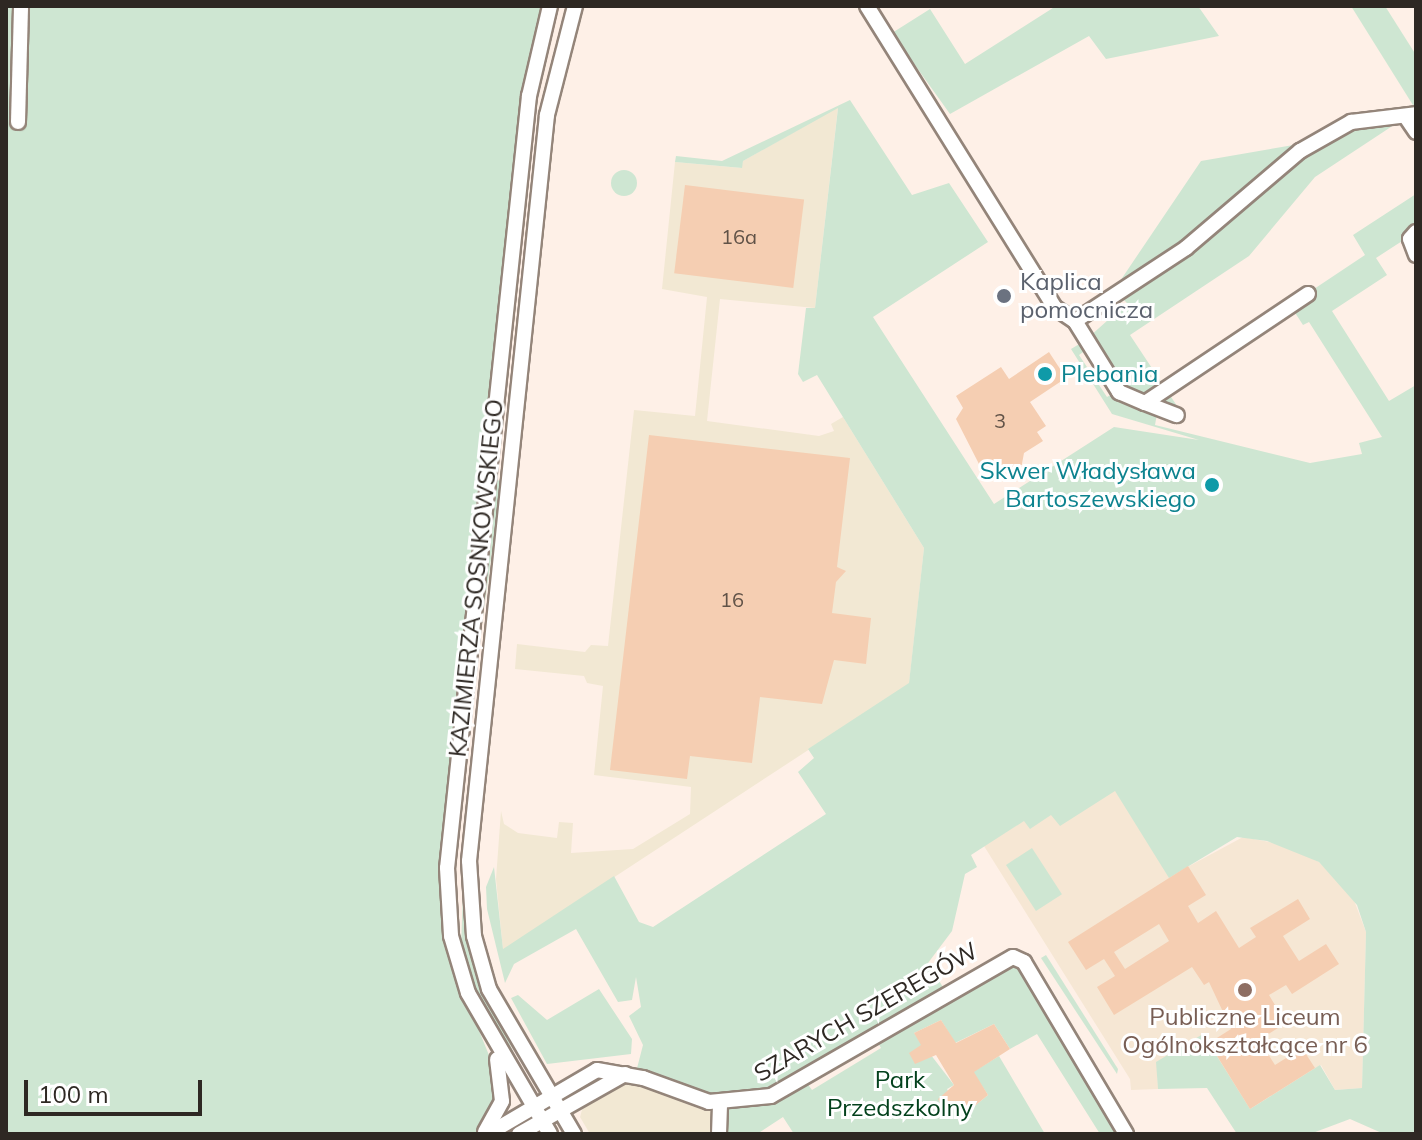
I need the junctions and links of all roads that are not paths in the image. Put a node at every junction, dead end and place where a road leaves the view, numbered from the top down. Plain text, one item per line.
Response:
1 (21, 6) edge
2 (549, 6) edge
3 (867, 6) edge
4 (574, 7) edge
5 (1411, 115) edge
6 (18, 122) dead end
7 (1416, 132) edge
8 (1416, 232) edge
9 (1416, 255) edge
10 (1308, 294) dead end
11 (1075, 321) junction
12 (1145, 403) junction
13 (1177, 415) dead end
14 (483, 1025) junction
15 (625, 1074) junction
16 (549, 1094) junction
17 (720, 1102) junction
18 (532, 1105) junction
19 (559, 1111) junction
20 (546, 1127) edge
21 (486, 1134) edge
22 (519, 1134) edge
23 (574, 1134) edge
24 (719, 1134) edge
25 (1126, 1134) edge

1 - 6 street
2 - 4 street
2 - 14 street, KAZIMIERZA SOSNKOWSKIEGO
3 - 11 street
4 - 16 street, KAZIMIERZA SOSNKOWSKIEGO
5 - 7 street
5 - 11 street
8 - 9 street
10 - 12 street
11 - 12 street
12 - 13 street
14 - 18 street, KAZIMIERZA SOSNKOWSKIEGO
14 - 21 street
15 - 16 street, SZARYCH SZEREGÓW
15 - 17 street, SZARYCH SZEREGÓW
15 - 19 street
16 - 18 street, SZARYCH SZEREGÓW
16 - 19 street, KAZIMIERZA SOSNKOWSKIEGO
17 - 24 street
17 - 25 street, SZARYCH SZEREGÓW
18 - 20 street, KAZIMIERZA SOSNKOWSKIEGO
18 - 21 street, SZARYCH SZEREGÓW
19 - 20 street
19 - 23 street, KAZIMIERZA SOSNKOWSKIEGO
20 - 22 street

